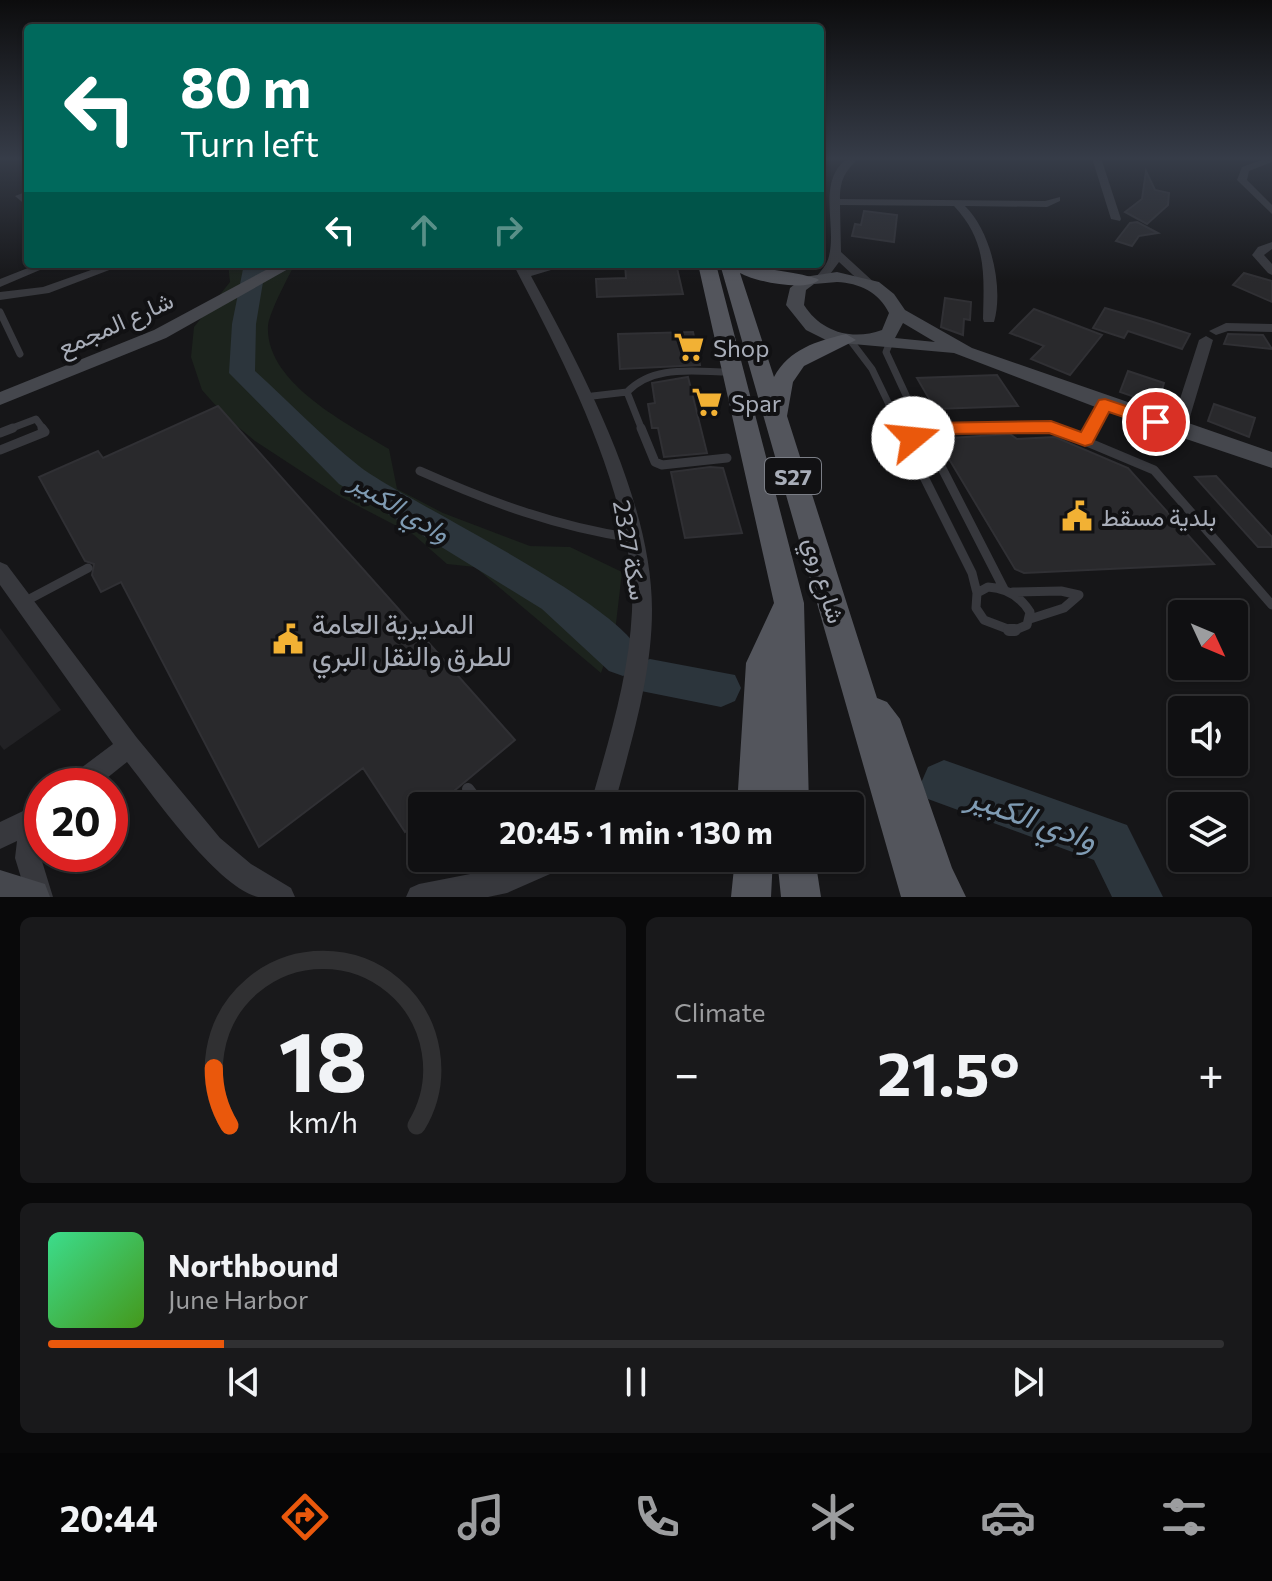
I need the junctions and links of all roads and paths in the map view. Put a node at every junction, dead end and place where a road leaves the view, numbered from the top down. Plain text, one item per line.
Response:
1 (1054, 200) edge
2 (1110, 200) edge
3 (835, 202) joint
4 (958, 205) junction
5 (1116, 219) dead end
6 (1272, 245) edge
7 (837, 254) junction
8 (38, 268) edge
9 (108, 268) edge
10 (282, 268) edge
11 (708, 268) edge
12 (730, 268) edge
13 (745, 268) edge
14 (522, 269) edge
15 (1272, 271) edge
16 (816, 279) junction
17 (0, 283) edge
18 (871, 285) junction
19 (0, 296) edge
20 (0, 312) edge
21 (898, 313) junction
22 (989, 319) dead end
23 (1272, 328) edge
24 (848, 340) junction
25 (880, 341) junction
26 (965, 352) junction
27 (20, 354) dead end
28 (735, 372) junction
29 (627, 392) junction
30 (583, 397) junction
31 (0, 399) edge
32 (1105, 404) junction
33 (897, 421) junction
34 (918, 421) junction
35 (1178, 430) junction
36 (926, 432) junction
37 (0, 433) edge
38 (903, 435) junction
39 (781, 438) junction
40 (1085, 440) junction
41 (0, 450) edge
42 (727, 458) dead end
43 (1272, 460) edge
44 (420, 471) dead end
45 (633, 538) junction
46 (88, 568) dead end
47 (0, 570) edge
48 (1009, 590) junction
49 (977, 593) junction
50 (21, 603) junction
51 (789, 603) junction
52 (1272, 605) edge
53 (1030, 619) junction
54 (858, 688) junction
55 (129, 746) junction
56 (101, 768) edge
57 (468, 789) dead end
58 (470, 792) edge
59 (606, 792) edge
60 (756, 792) edge
61 (791, 792) edge
62 (24, 824) edge
63 (0, 836) edge
64 (32, 872) edge
65 (503, 872) edge
66 (753, 872) edge
67 (798, 872) edge
68 (0, 888) edge
69 (32, 897) edge
70 (40, 897) edge
71 (282, 897) edge
72 (419, 897) edge
73 (751, 897) edge
74 (801, 897) edge
75 (921, 897) edge
76 (946, 897) edge

1 - 4 street
2 - 5 street
3 - 4 street
3 - 7 street
4 - 22 street
6 - 15 street
7 - 16 street
7 - 18 street
8 - 17 street
9 - 19 street
10 - 31 street, شارع المجمع
11 - 28 main road, شارع روي / S27
12 - 39 main road, شارع روي / S27
13 - 16 main road
14 - 30 street, سكة 2327
16 - 18 street
16 - 24 street
18 - 21 street
20 - 27 lane
21 - 25 street
21 - 26 street
23 - 35 street
24 - 25 street
24 - 33 lane
24 - 39 main road
25 - 26 street
25 - 34 lane
26 - 32 street
28 - 29 lane
28 - 51 main road, شارع روي / S27
29 - 30 lane
29 - 42 lane
30 - 45 street, سكة 2327
32 - 35 street
32 - 40 lane
33 - 34 lane
33 - 38 lane
34 - 36 lane
35 - 43 street
36 - 38 lane
36 - 40 lane
36 - 48 lane
37 - 41 lane
38 - 49 lane
39 - 54 main road, شارع روي / S27
40 - 52 lane
44 - 45 lane
45 - 59 street, سكة 2327
46 - 50 lane
47 - 50 street
48 - 49 lane
48 - 53 lane
48 - 53 lane
49 - 53 lane
50 - 55 street
51 - 60 main road
51 - 61 main road, شارع روي / S27
54 - 75 main road, شارع روي / S27
54 - 76 main road
55 - 56 street
55 - 71 street
57 - 58 lane
62 - 63 street
64 - 70 street
65 - 72 street
66 - 73 main road
67 - 74 main road
68 - 69 street

